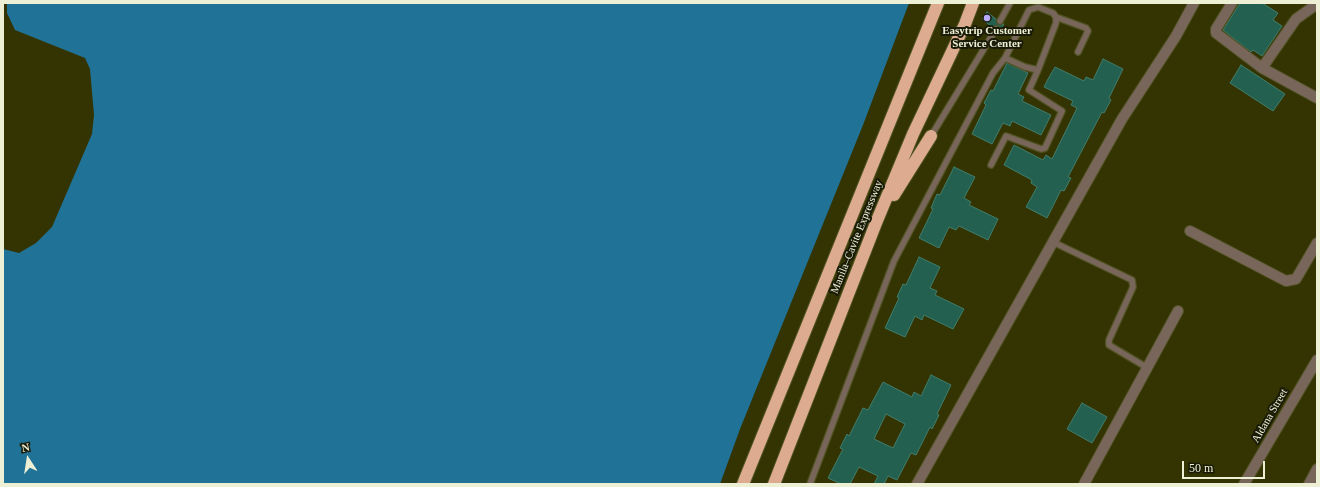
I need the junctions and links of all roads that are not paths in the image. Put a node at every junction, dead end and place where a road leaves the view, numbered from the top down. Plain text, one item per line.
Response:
1 (938, 3) edge
2 (973, 3) edge
3 (978, 3) edge
4 (1010, 3) edge
5 (1194, 3) edge
6 (1232, 3) edge
7 (1317, 4) edge
8 (1056, 18) junction
9 (1000, 21) dead end
10 (966, 24) junction
11 (996, 29) dead end
12 (1078, 52) dead end
13 (1005, 58) junction
14 (1262, 68) junction
15 (1038, 70) junction
16 (1317, 98) edge
17 (931, 136) joint
18 (991, 164) dead end
19 (876, 223) junction
20 (1190, 231) dead end
21 (1053, 242) junction
22 (1317, 242) edge
23 (1178, 311) dead end
24 (1317, 360) edge
25 (1146, 367) junction
26 (1317, 469) edge
27 (743, 484) edge
28 (774, 484) edge
29 (810, 484) edge
30 (917, 484) edge
31 (1084, 484) edge
32 (1244, 484) edge
33 (1308, 484) edge

1 - 27 highway, Manila–Cavite Expressway
2 - 10 highway, Manila–Cavite Expressway
3 - 10 highway
4 - 9 lane
5 - 21 street
6 - 14 street
7 - 14 street
8 - 12 lane
8 - 13 lane
8 - 15 lane
10 - 19 highway, Manila–Cavite Expressway
11 - 17 lane
13 - 15 lane
13 - 29 lane
14 - 16 street
15 - 18 lane
17 - 19 highway
19 - 28 highway, Manila–Cavite Expressway
20 - 22 street
21 - 25 lane
21 - 30 street
23 - 25 street
24 - 32 street, Aldana Street
25 - 31 street
26 - 33 street

